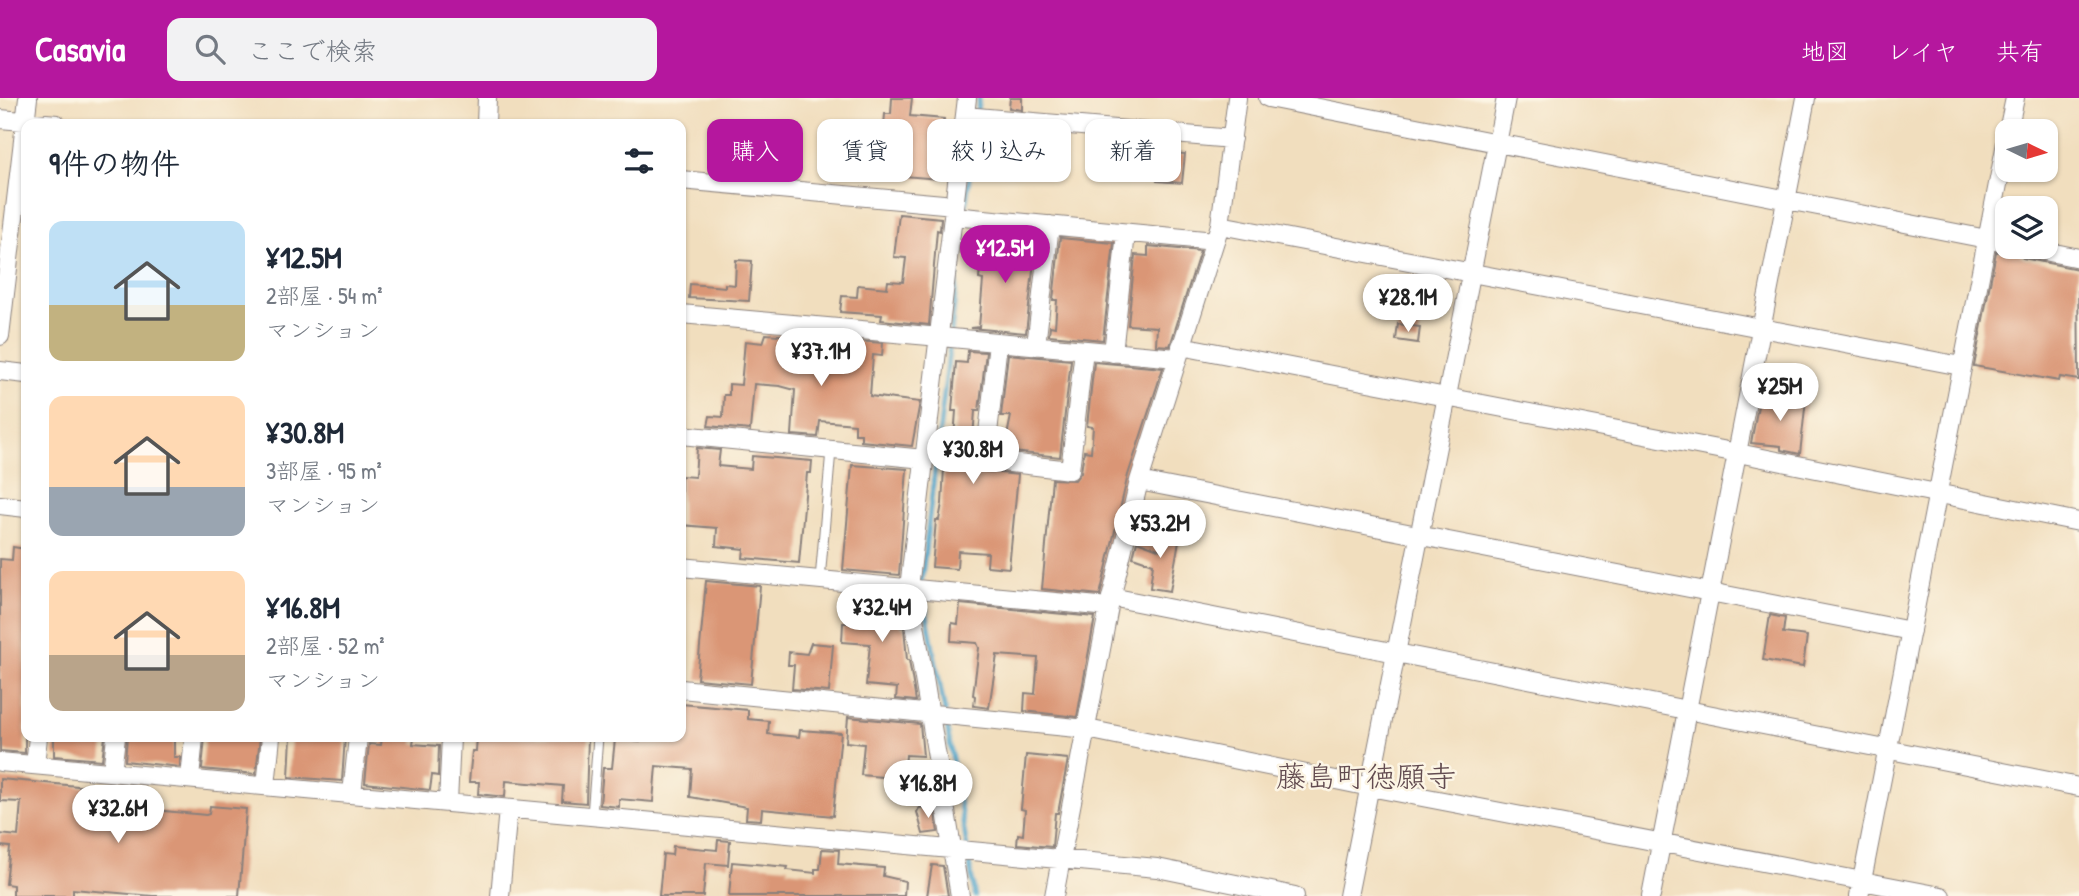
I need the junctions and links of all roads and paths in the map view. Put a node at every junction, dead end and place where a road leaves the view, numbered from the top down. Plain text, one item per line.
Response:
1 (28, 98) edge
2 (487, 98) edge
3 (1237, 98) edge
4 (1268, 98) edge
5 (1506, 98) edge
6 (1806, 98) edge
7 (2015, 98) edge
8 (971, 112) edge
9 (0, 119) edge
10 (25, 119) edge
11 (486, 119) edge
12 (2011, 119) edge
13 (21, 121) edge
14 (1232, 139) junction
15 (1497, 143) junction
16 (21, 162) edge
17 (686, 181) edge
18 (1999, 182) edge
19 (1786, 200) junction
20 (959, 214) junction
21 (1050, 225) junction
22 (1126, 233) junction
23 (1218, 233) junction
24 (1988, 239) junction
25 (1995, 240) edge
26 (12, 253) edge
27 (2058, 254) edge
28 (2079, 258) edge
29 (1469, 275) junction
30 (686, 314) edge
31 (1762, 328) junction
32 (0, 336) edge
33 (946, 338) junction
34 (998, 343) junction
35 (1036, 346) junction
36 (1084, 350) junction
37 (1179, 352) junction
38 (1113, 353) junction
39 (1961, 366) junction
40 (0, 372) edge
41 (21, 374) edge
42 (1446, 398) junction
43 (686, 436) edge
44 (831, 450) junction
45 (1738, 453) junction
46 (924, 459) junction
47 (1139, 481) junction
48 (1938, 494) junction
49 (0, 505) edge
50 (21, 507) edge
51 (2079, 522) edge
52 (1419, 535) junction
53 (686, 567) edge
54 (820, 580) junction
55 (918, 589) junction
56 (1711, 590) junction
57 (1110, 602) junction
58 (1911, 631) junction
59 (1396, 654) junction
60 (686, 689) edge
61 (1688, 710) junction
62 (939, 712) junction
63 (1087, 729) junction
64 (37, 742) edge
65 (116, 742) edge
66 (194, 742) edge
67 (270, 742) edge
68 (357, 742) edge
69 (451, 742) edge
70 (598, 742) edge
71 (1888, 750) junction
72 (0, 762) edge
73 (35, 765) junction
74 (113, 772) junction
75 (190, 779) junction
76 (266, 786) junction
77 (1370, 787) junction
78 (2079, 787) edge
79 (352, 794) junction
80 (447, 803) junction
81 (508, 808) junction
82 (592, 816) junction
83 (1661, 844) junction
84 (962, 851) junction
85 (1060, 860) junction
86 (1861, 888) edge
87 (500, 896) edge
88 (960, 896) edge
89 (1054, 896) edge
90 (1295, 896) edge
91 (1348, 896) edge
92 (1651, 896) edge
93 (1941, 896) edge

1 - 10 street
2 - 11 street
3 - 14 street
4 - 15 street
5 - 15 street
6 - 19 street
7 - 12 street
8 - 14 street
8 - 20 street
9 - 13 street
14 - 23 street
15 - 19 street
15 - 29 street
16 - 26 street
17 - 20 street
18 - 24 street
19 - 24 street
19 - 31 street
20 - 21 street
20 - 33 street
21 - 22 street
21 - 35 street
22 - 23 street
22 - 38 street
23 - 29 street
23 - 37 street
24 - 25 street
24 - 39 street
26 - 32 street
27 - 28 street
29 - 31 street
29 - 42 street
30 - 33 street
31 - 39 street
31 - 45 street
33 - 34 street
33 - 46 street
34 - 35 street
34 - 36 street
35 - 36 street
36 - 38 street
37 - 38 street
37 - 42 street
37 - 47 street
39 - 48 street
40 - 41 street
42 - 45 street
42 - 52 street
43 - 44 street
44 - 46 street
44 - 54 lane
45 - 48 street
45 - 56 street
46 - 55 street
47 - 52 street
47 - 57 street
48 - 51 street
48 - 58 street
49 - 50 street
52 - 56 street
52 - 59 street
53 - 54 street
54 - 55 street
55 - 57 street
55 - 62 street
56 - 58 street
56 - 61 street
57 - 59 street
57 - 63 street
58 - 71 street
59 - 61 street
59 - 77 street
60 - 62 street
61 - 71 street
61 - 83 street
62 - 63 street
62 - 84 street
63 - 77 street
63 - 85 street
64 - 73 street
65 - 74 street
66 - 75 street
67 - 76 street
68 - 79 street
69 - 80 street
70 - 82 lane
71 - 78 street
71 - 86 street
72 - 73 street
73 - 74 street
74 - 75 street
75 - 76 street
76 - 79 street
77 - 83 street
77 - 91 street
79 - 80 street
80 - 81 street
81 - 82 street
81 - 87 street
82 - 84 street
83 - 86 street
83 - 92 street
84 - 85 street
84 - 88 street
85 - 89 street
85 - 90 street
86 - 93 street

